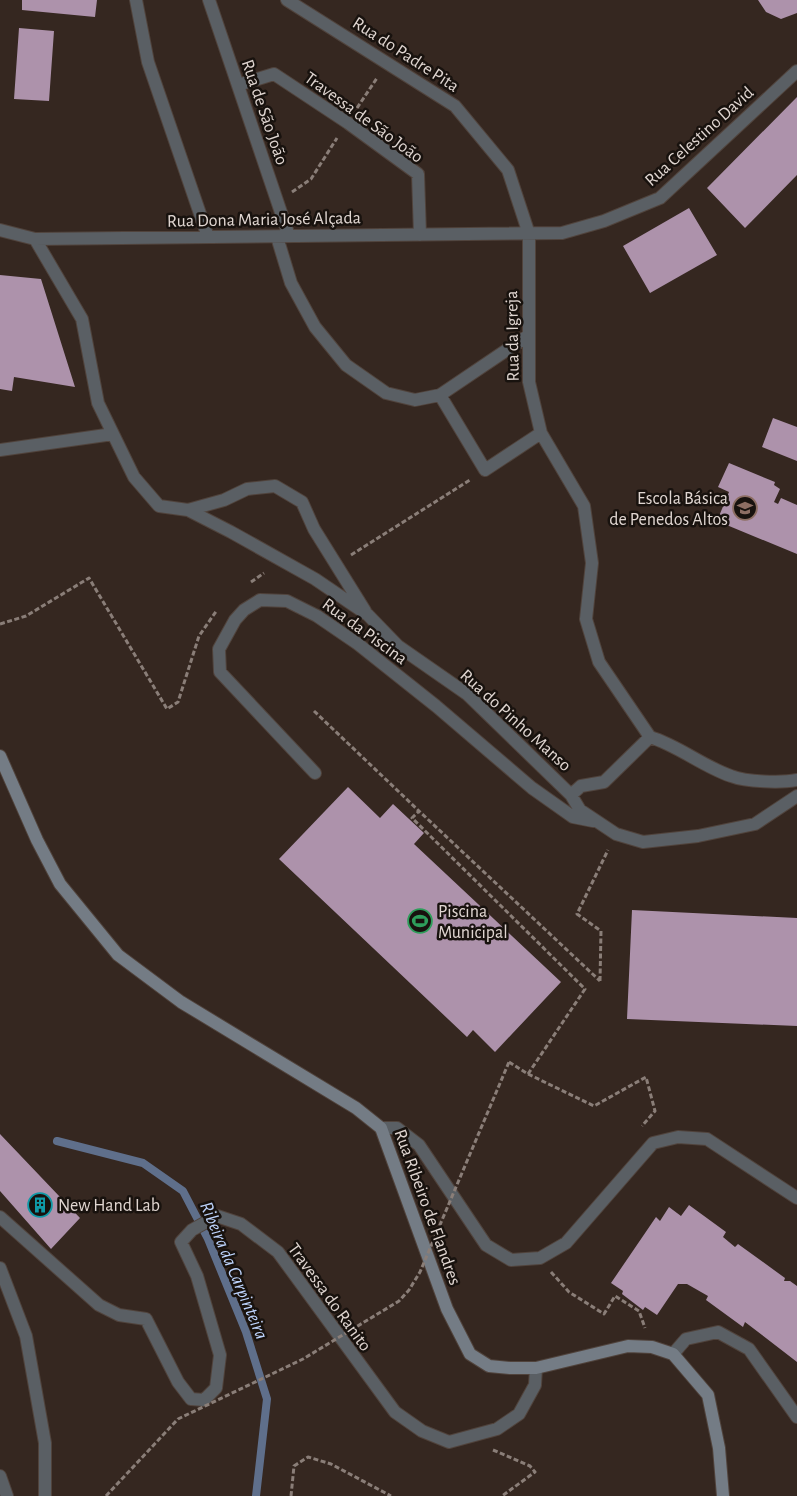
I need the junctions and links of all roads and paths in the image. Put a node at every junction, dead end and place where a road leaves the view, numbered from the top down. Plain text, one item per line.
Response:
1 (136, 0) edge
2 (209, 0) edge
3 (287, 0) edge
4 (383, 70) dead end
5 (797, 71) edge
6 (238, 85) junction
7 (353, 114) dead end
8 (343, 130) dead end
9 (311, 179) dead end
10 (0, 230) edge
11 (529, 234) junction
12 (420, 235) junction
13 (283, 236) junction
14 (208, 237) junction
15 (35, 239) junction
16 (529, 335) junction
17 (440, 395) junction
18 (541, 433) junction
19 (113, 434) junction
20 (0, 450) edge
21 (485, 470) junction
22 (188, 510) junction
23 (336, 564) junction
24 (368, 615) junction
25 (0, 624) edge
26 (178, 702) dead end
27 (314, 711) dead end
28 (650, 737) junction
29 (0, 756) edge
30 (315, 773) dead end
31 (797, 780) edge
32 (571, 795) junction
33 (797, 796) edge
34 (419, 811) junction
35 (600, 823) junction
36 (616, 834) junction
37 (528, 1074) junction
38 (656, 1111) dead end
39 (381, 1128) junction
40 (797, 1198) edge
41 (0, 1217) edge
42 (540, 1258) junction
43 (0, 1268) edge
44 (652, 1347) junction
45 (673, 1354) junction
46 (536, 1368) junction
47 (797, 1417) edge
48 (477, 1436) junction
49 (0, 1476) edge
50 (7, 1496) edge
51 (46, 1496) edge
52 (106, 1496) edge
53 (291, 1496) edge
54 (391, 1496) edge
55 (502, 1496) edge
56 (724, 1496) edge

1 - 14 street
2 - 6 street, Rua de São João
3 - 11 street, Rua do Padre Pita
4 - 7 path
5 - 11 street, Rua Celestino David
6 - 12 street, Travessa de São João
6 - 13 street, Rua de São João
8 - 9 path
10 - 15 street, Rua Dona Maria José Alçada
11 - 12 street, Rua Dona Maria José Alçada
11 - 16 street, Rua da Igreja
12 - 13 street, Rua Dona Maria José Alçada
13 - 14 street, Rua Dona Maria José Alçada
13 - 17 street, Rua de São João
14 - 15 street, Rua Dona Maria José Alçada
15 - 19 street, Rua do Pinho Manso
16 - 17 street
16 - 18 street, Rua da Igreja
17 - 21 street
18 - 21 street
18 - 28 street, Rua da Igreja
19 - 20 street
19 - 22 street, Rua do Pinho Manso
21 - 23 path
22 - 23 street, Rua do Pinho Manso
22 - 24 street, Rua do Pinho Manso
23 - 24 street, Rua do Pinho Manso
24 - 32 street, Rua do Pinho Manso
25 - 26 path
27 - 34 path
28 - 31 street
28 - 32 street
29 - 39 main road, Rua Ribeiro de Flandres
30 - 35 street, Rua da Piscina
32 - 35 street, Rua do Pinho Manso
33 - 36 street, Rua do Pinho Manso
34 - 36 path
34 - 37 path
35 - 36 street, Rua do Pinho Manso
37 - 38 path
37 - 52 path, bridge
39 - 42 street
39 - 46 main road, Rua Ribeiro de Flandres
40 - 42 street
41 - 48 street, Travessa do Ranito
42 - 44 path
43 - 51 street
44 - 45 main road, Rua Ribeiro de Flandres
44 - 46 main road, Rua Ribeiro de Flandres
45 - 47 street
45 - 56 main road
46 - 48 street, Travessa do Ranito
48 - 55 path
49 - 50 street
53 - 54 path

